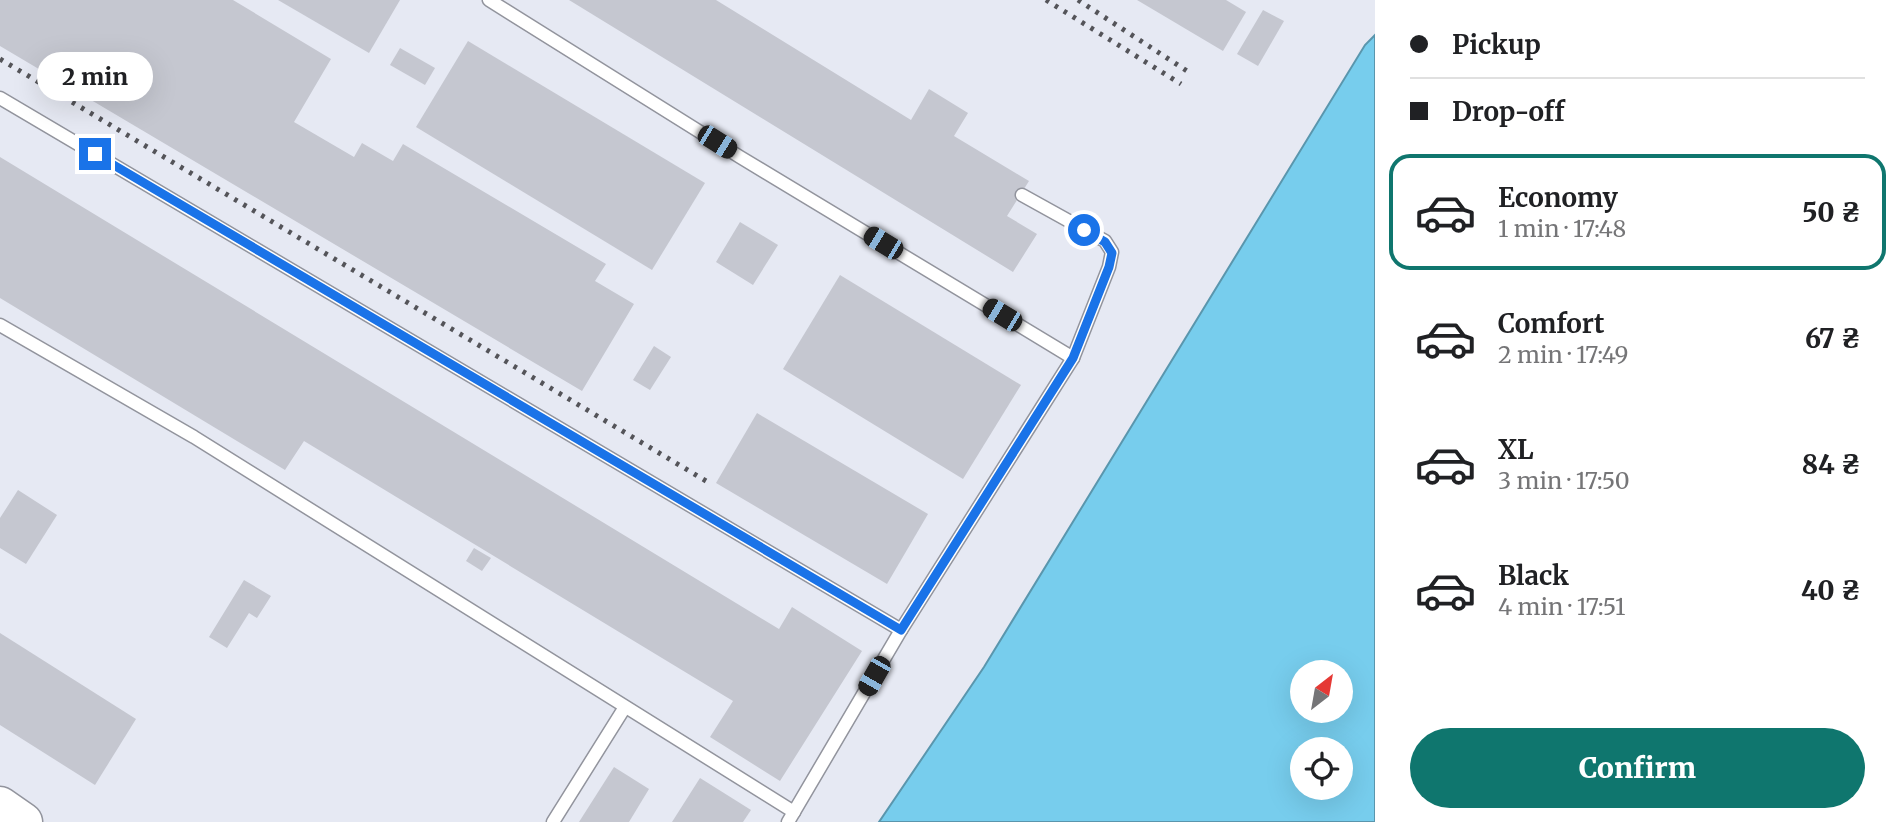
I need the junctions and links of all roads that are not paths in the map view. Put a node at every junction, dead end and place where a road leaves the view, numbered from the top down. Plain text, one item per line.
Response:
1 (489, 0) edge
2 (0, 98) edge
3 (1022, 195) dead end
4 (0, 325) edge
5 (1073, 358) junction
6 (901, 630) junction
7 (625, 708) junction
8 (0, 806) edge
9 (791, 817) edge
10 (23, 822) edge
11 (553, 822) edge

1 - 5 lane
2 - 6 lane
3 - 5 lane
4 - 7 lane
5 - 6 lane
6 - 9 lane
7 - 9 lane
7 - 11 lane
8 - 10 highway

